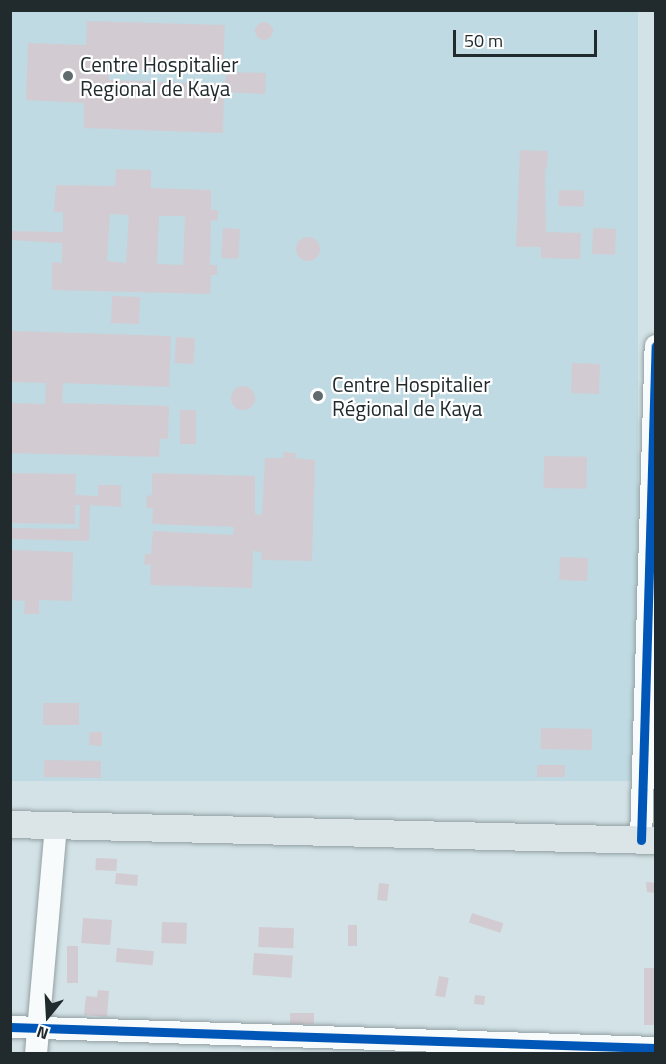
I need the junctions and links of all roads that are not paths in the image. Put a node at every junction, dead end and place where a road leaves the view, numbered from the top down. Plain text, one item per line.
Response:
1 (656, 346) edge
2 (10, 824) edge
3 (56, 826) junction
4 (649, 840) edge
5 (10, 1027) edge
6 (36, 1028) junction
7 (396, 1046) edge
8 (656, 1048) edge
9 (36, 1053) edge

1 - 4 street
2 - 3 main road
3 - 4 main road
3 - 6 street
5 - 6 street
6 - 7 street
6 - 9 street
7 - 8 street

